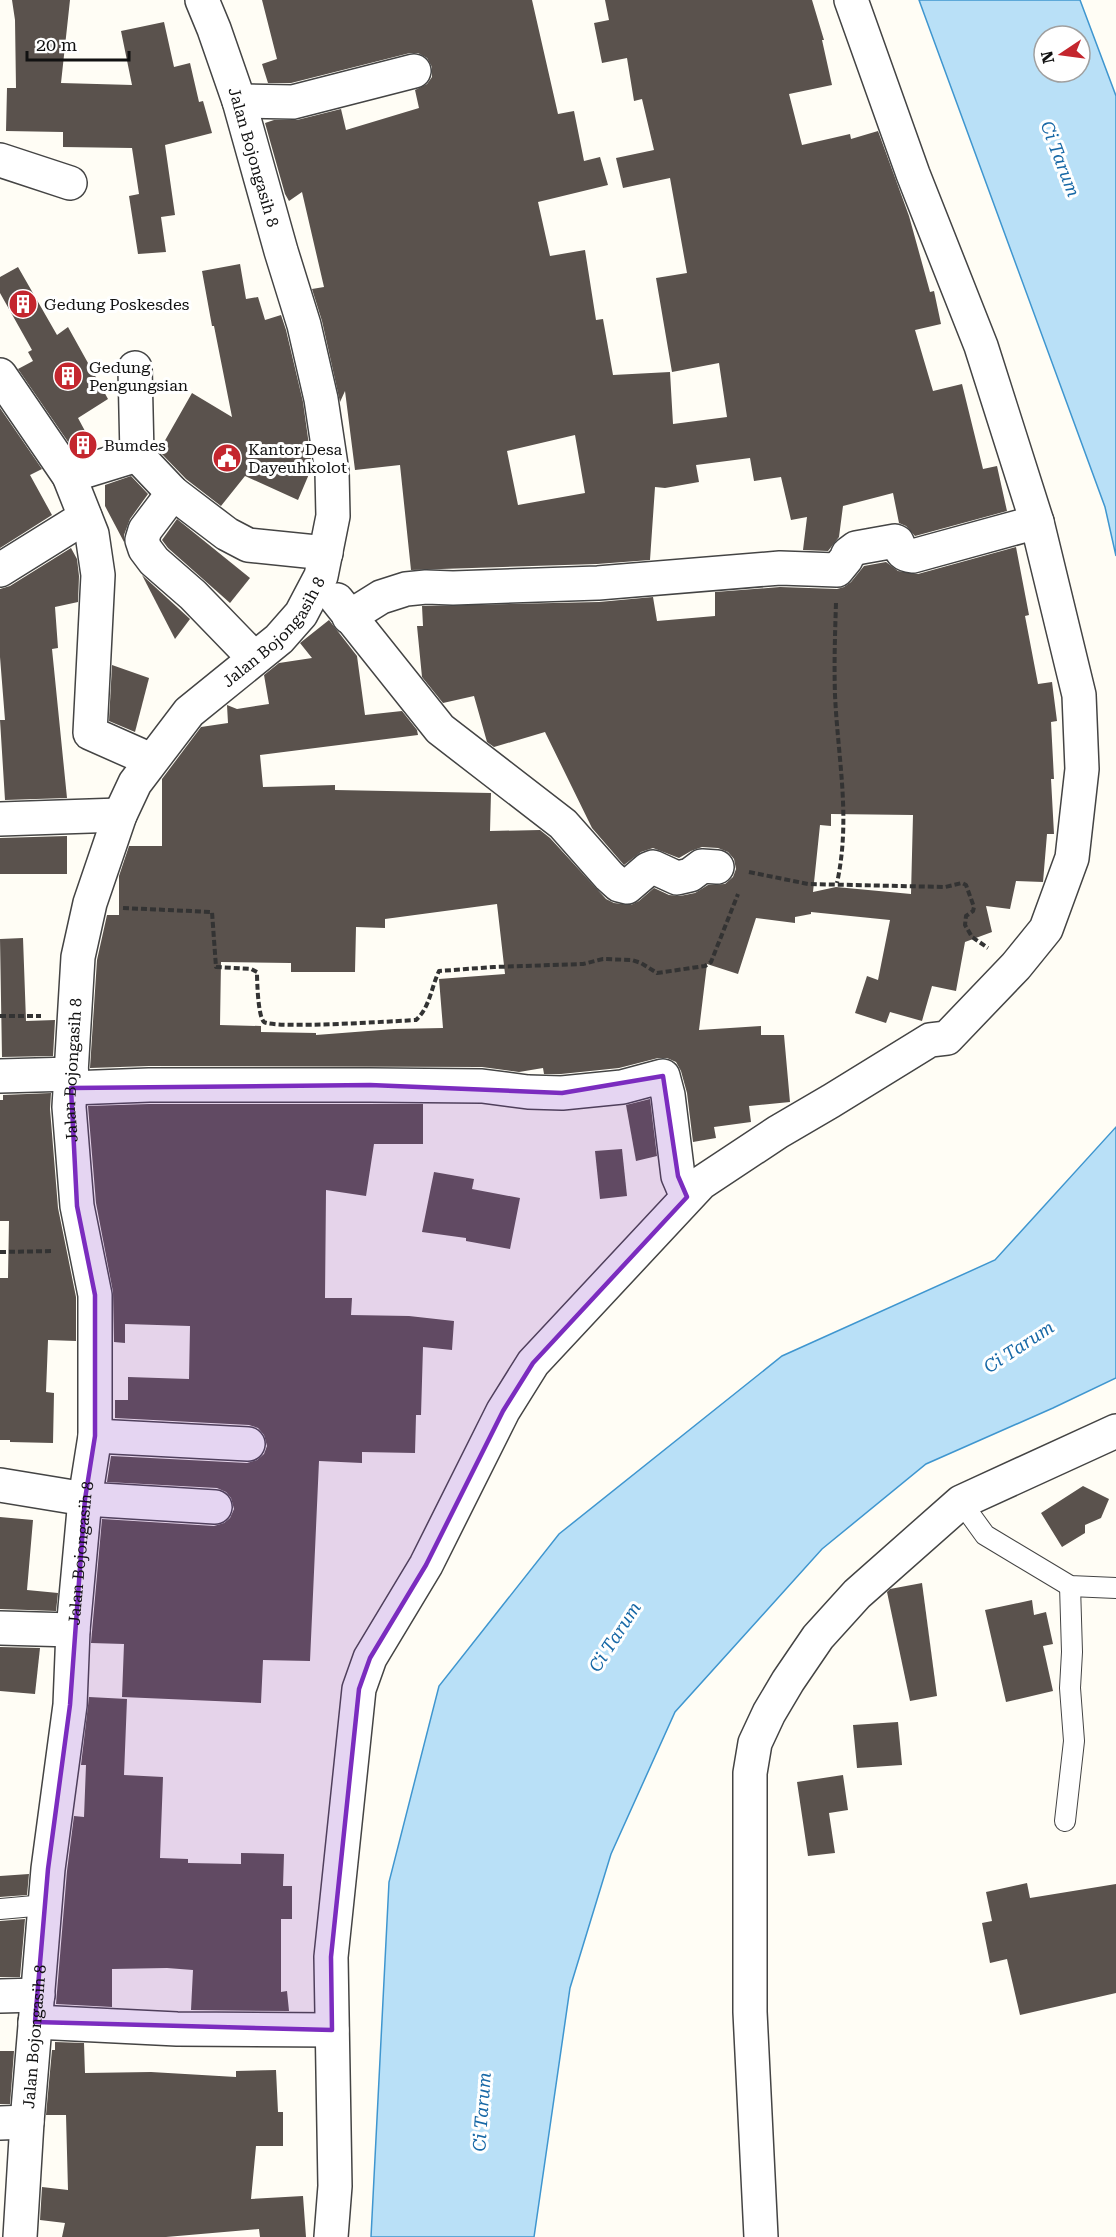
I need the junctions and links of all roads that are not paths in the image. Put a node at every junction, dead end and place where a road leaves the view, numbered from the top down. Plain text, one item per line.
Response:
1 (202, 0) edge
2 (851, 0) edge
3 (414, 70) dead end
4 (239, 101) junction
5 (0, 160) edge
6 (70, 183) dead end
7 (135, 368) dead end
8 (0, 375) edge
9 (136, 455) junction
10 (69, 476) junction
11 (172, 493) junction
12 (86, 517) junction
13 (1038, 522) junction
14 (323, 565) junction
15 (0, 570) edge
16 (349, 617) junction
17 (254, 658) junction
18 (151, 760) junction
19 (120, 815) junction
20 (0, 819) edge
21 (733, 877) road end
22 (0, 1076) edge
23 (71, 1081) junction
24 (687, 1197) junction
25 (1116, 1431) edge
26 (95, 1436) junction
27 (248, 1444) dead end
28 (0, 1485) edge
29 (85, 1499) junction
30 (961, 1502) junction
31 (215, 1507) dead end
32 (1070, 1586) junction
33 (1116, 1588) edge
34 (0, 1628) edge
35 (73, 1630) junction
36 (1065, 1821) dead end
37 (45, 1905) junction
38 (0, 1909) edge
39 (0, 1995) edge
40 (36, 2009) junction
41 (332, 2030) junction
42 (14, 2123) edge
43 (20, 2237) edge
44 (331, 2237) edge
45 (761, 2237) edge

1 - 4 street, Jalan Bojongasih 8
2 - 13 street
3 - 4 street
4 - 14 street, Jalan Bojongasih 8
5 - 6 street
7 - 9 street
8 - 10 street
9 - 10 street
9 - 11 street
10 - 12 street
11 - 14 street
11 - 17 street
12 - 15 street
12 - 18 street
13 - 16 street
13 - 24 street
14 - 16 street
14 - 17 street, Jalan Bojongasih 8
16 - 21 street
17 - 18 street, Jalan Bojongasih 8
18 - 19 street, Jalan Bojongasih 8
19 - 20 street
19 - 23 street, Jalan Bojongasih 8
22 - 23 street
23 - 24 street
23 - 26 street, Jalan Bojongasih 8
24 - 41 street
25 - 30 street
26 - 27 street
26 - 29 street, Jalan Bojongasih 8
28 - 29 street
29 - 31 street
29 - 35 street, Jalan Bojongasih 8
30 - 32 lane
30 - 45 street
32 - 33 lane
32 - 36 lane
34 - 35 street
35 - 37 street, Jalan Bojongasih 8
37 - 38 lane
37 - 40 street, Jalan Bojongasih 8
39 - 40 street
40 - 41 street
40 - 42 street, Jalan Bojongasih 8
41 - 44 street
42 - 43 street, Jalan Bojongasih 8

